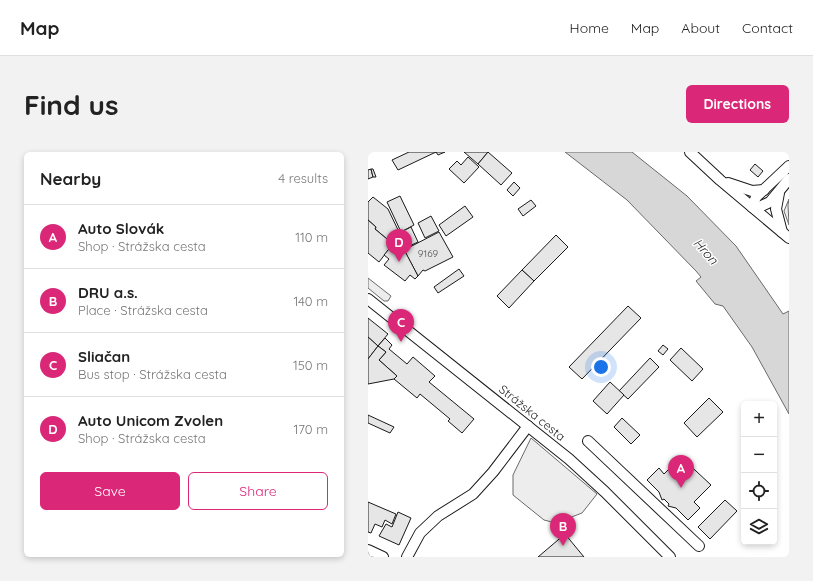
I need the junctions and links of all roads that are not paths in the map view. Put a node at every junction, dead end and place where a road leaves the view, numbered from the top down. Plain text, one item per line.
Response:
1 (690, 152) edge
2 (789, 166) edge
3 (720, 180) junction
4 (789, 180) edge
5 (764, 190) junction
6 (779, 192) junction
7 (753, 208) junction
8 (785, 235) edge
9 (368, 299) edge
10 (528, 426) junction
11 (588, 441) dead end
12 (699, 546) dead end
13 (368, 550) edge
14 (383, 557) edge
15 (407, 557) edge
16 (670, 557) edge

1 - 3 street
2 - 5 street
3 - 5 street
3 - 7 street
4 - 6 street
5 - 7 street
6 - 7 street
6 - 8 street
7 - 8 street
9 - 10 street, Strážska cesta
10 - 15 street
10 - 16 street, Strážska cesta
11 - 12 street
13 - 14 street

